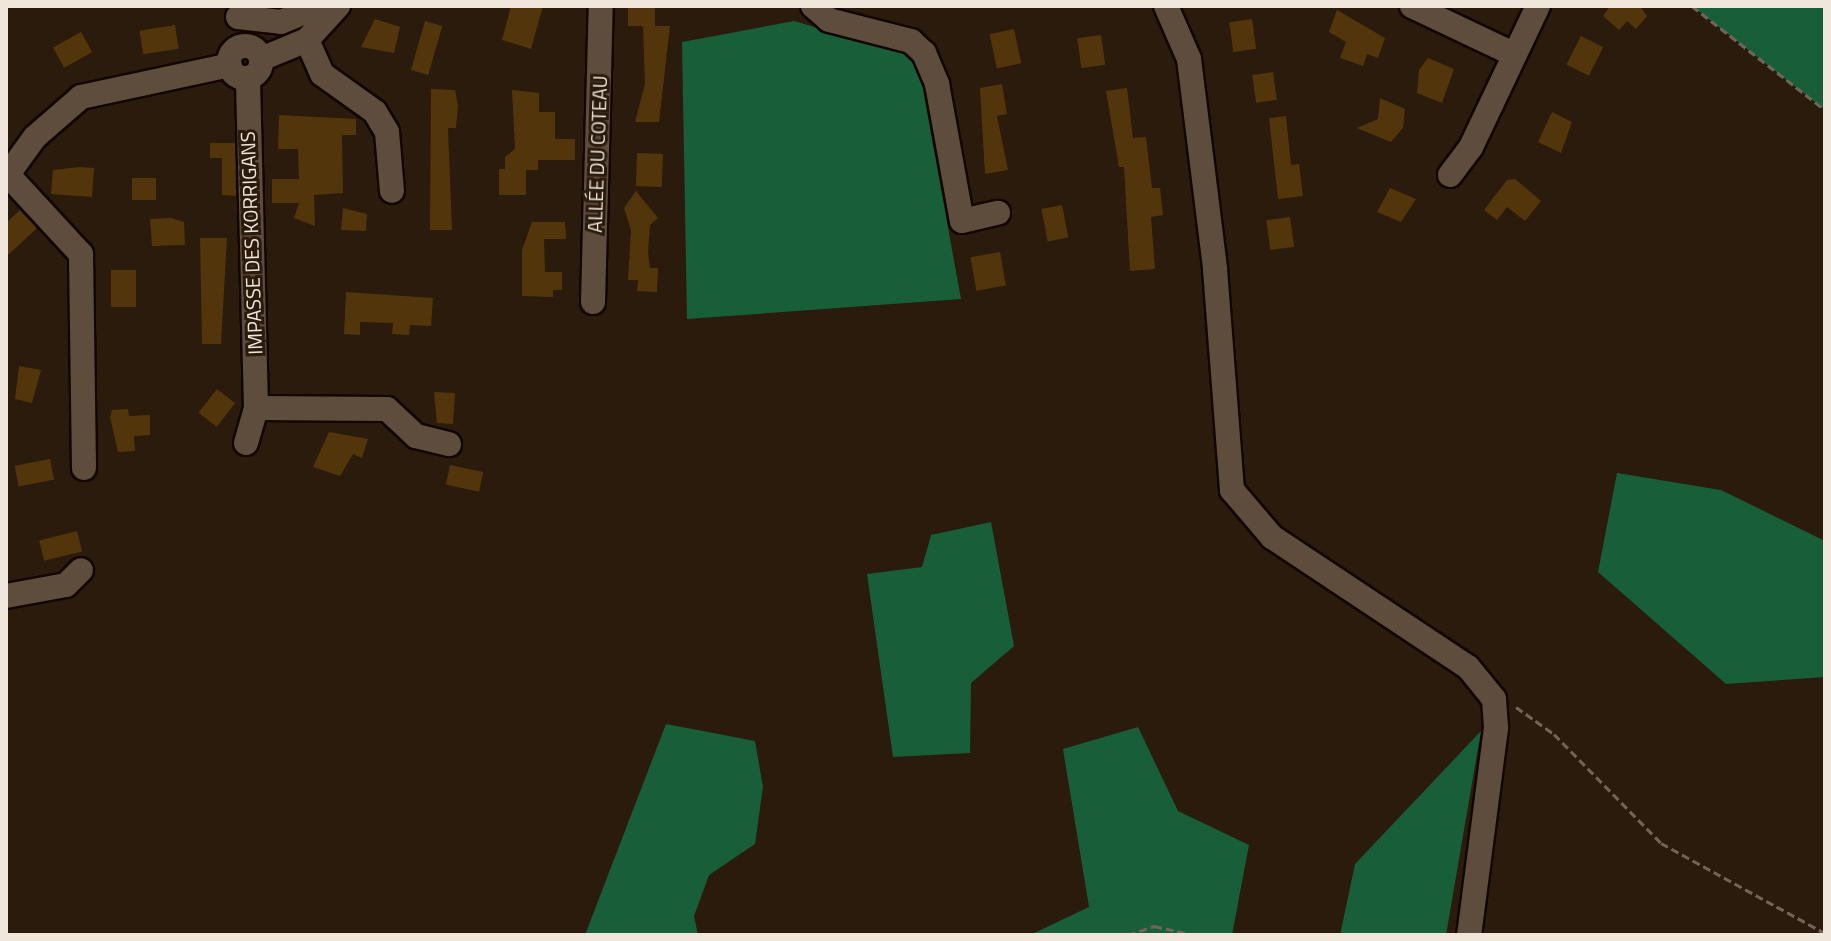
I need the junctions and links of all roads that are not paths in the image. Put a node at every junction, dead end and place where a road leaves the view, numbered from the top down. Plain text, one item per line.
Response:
1 (319, 6) edge
2 (338, 6) edge
3 (601, 6) edge
4 (813, 6) edge
5 (1166, 6) edge
6 (1412, 6) edge
7 (1538, 6) edge
8 (236, 12) edge
9 (307, 40) junction
10 (1513, 54) junction
11 (245, 62) junction
12 (1450, 175) dead end
13 (7, 176) edge
14 (392, 191) dead end
15 (998, 213) dead end
16 (593, 302) dead end
17 (256, 408) junction
18 (246, 443) dead end
19 (449, 444) dead end
20 (84, 468) dead end
21 (81, 570) dead end
22 (6, 596) edge
23 (1469, 935) edge

1 - 8 street
2 - 9 street
3 - 16 street, ALLÉE DU COTEAU
4 - 15 street
5 - 23 street
6 - 10 street
7 - 10 street
8 - 11 street, IMPASSE DES KORRIGANS
9 - 11 street
9 - 14 street
10 - 12 street
11 - 13 street
11 - 17 street, IMPASSE DES KORRIGANS
13 - 20 street
17 - 18 street, IMPASSE DES KORRIGANS
17 - 19 street
21 - 22 street

